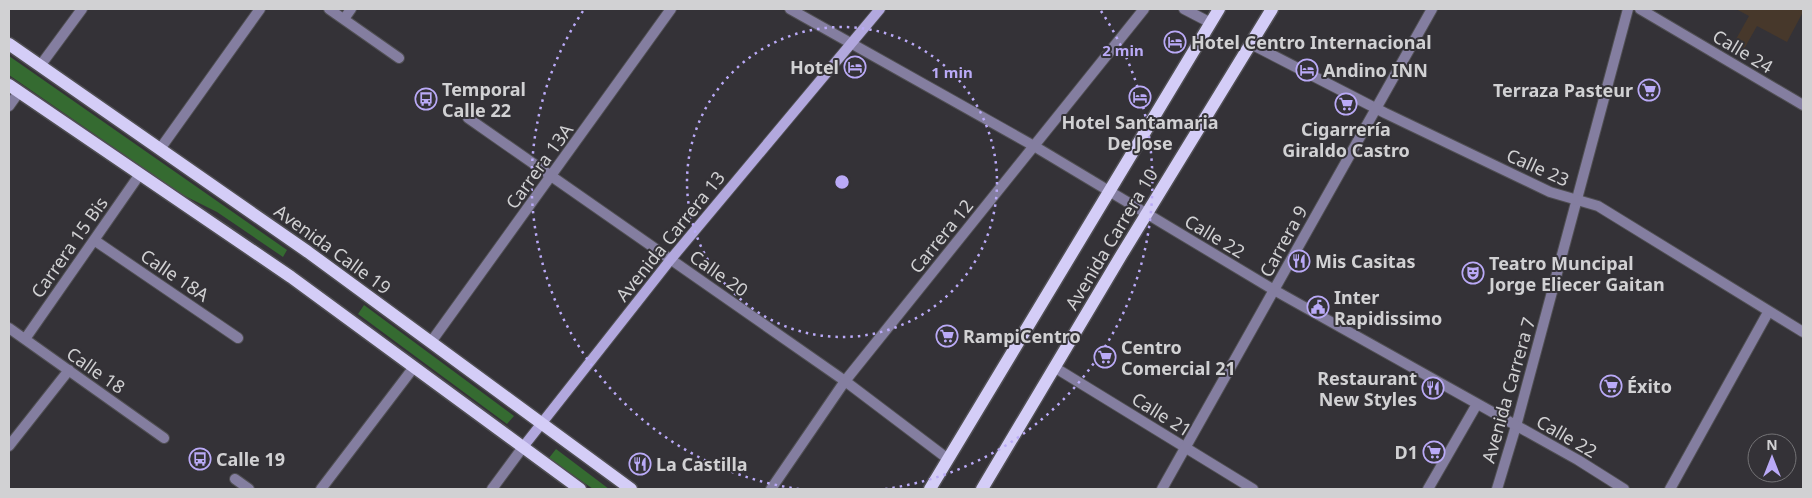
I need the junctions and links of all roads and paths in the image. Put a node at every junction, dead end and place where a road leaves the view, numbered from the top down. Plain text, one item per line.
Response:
1 (82, 9) edge
2 (260, 9) edge
3 (329, 9) edge
4 (351, 9) edge
5 (671, 9) edge
6 (790, 9) edge
7 (880, 9) edge
8 (1144, 9) edge
9 (1184, 9) edge
10 (1219, 9) edge
11 (1272, 9) edge
12 (1432, 9) edge
13 (1628, 9) edge
14 (1640, 9) edge
15 (344, 19) junction
16 (1210, 23) junction
17 (852, 43) junction
18 (9, 44) edge
19 (1251, 44) junction
20 (399, 58) dead end
21 (40, 66) junction
22 (14, 88) edge
23 (1803, 105) edge
24 (9, 106) edge
25 (1376, 108) junction
26 (468, 118) dead end
27 (1034, 146) junction
28 (160, 149) junction
29 (140, 174) junction
30 (551, 176) junction
31 (1109, 192) junction
32 (1577, 200) junction
33 (1146, 215) junction
34 (94, 240) junction
35 (671, 259) junction
36 (1274, 290) junction
37 (1766, 316) dead end
38 (9, 328) edge
39 (1803, 332) edge
40 (238, 338) dead end
41 (25, 339) junction
42 (432, 342) junction
43 (414, 367) junction
44 (1054, 368) junction
45 (69, 370) junction
46 (846, 380) junction
47 (1477, 404) junction
48 (541, 422) junction
49 (1516, 426) junction
50 (164, 438) dead end
51 (9, 446) edge
52 (523, 447) junction
53 (1186, 448) junction
54 (948, 459) junction
55 (235, 479) dead end
56 (985, 488) edge
57 (249, 489) edge
58 (321, 489) edge
59 (492, 489) edge
60 (580, 489) edge
61 (631, 489) edge
62 (770, 489) edge
63 (930, 489) edge
64 (1162, 489) edge
65 (1253, 489) edge
66 (1428, 489) edge
67 (1497, 489) edge
68 (1624, 489) edge
69 (1670, 489) edge

1 - 21 street
2 - 28 street
3 - 15 street
4 - 15 street
5 - 30 street, Carrera 13A
6 - 17 street, Calle 22
7 - 17 main road, Avenida Carrera 13
8 - 27 street, Carrera 12
9 - 16 street
10 - 16 main road, Avenida Carrera 10
11 - 19 main road, Avenida Carrera 10
12 - 25 street, Carrera 9
13 - 32 street, Avenida Carrera 7
14 - 23 street, Calle 24
15 - 20 street
16 - 31 main road, Avenida Carrera 10
17 - 27 street, Calle 22
17 - 35 main road, Avenida Carrera 13
18 - 21 main road, Avenida Calle 19
19 - 25 street, Calle 23
19 - 33 main road, Avenida Carrera 10
21 - 28 main road, Avenida Calle 19
22 - 24 street
22 - 29 main road
25 - 32 street, Calle 23
25 - 36 street, Carrera 9
26 - 30 street, Calle 20
27 - 31 street, Calle 22
27 - 46 street, Carrera 12
28 - 42 main road, Avenida Calle 19
29 - 34 street, Carrera 15 Bis
29 - 43 main road
30 - 35 street, Calle 20
30 - 42 street, Carrera 13A
31 - 33 street, Calle 22
31 - 54 main road, Avenida Carrera 10
32 - 39 street, Calle 23
32 - 49 street, Avenida Carrera 7
33 - 36 street, Calle 22
33 - 44 main road, Avenida Carrera 10
34 - 40 street, Calle 18A
34 - 41 street, Carrera 15 Bis
35 - 46 street, Calle 20
35 - 48 main road, Avenida Carrera 13
36 - 47 street, Calle 22
36 - 53 street, Carrera 9
37 - 69 street
38 - 41 street, Calle 18
41 - 45 street, Calle 18
42 - 48 main road, Avenida Calle 19
43 - 52 main road
43 - 58 street
44 - 53 street, Calle 21
44 - 56 main road, Avenida Carrera 10
45 - 50 street, Calle 18
45 - 51 street
46 - 54 street, Calle 20
46 - 62 street, Carrera 12
47 - 49 street, Calle 22
47 - 66 street
48 - 52 main road, Avenida Carrera 13
48 - 61 main road, Avenida Calle 19
49 - 67 street, Avenida Carrera 7
49 - 68 street, Calle 22
52 - 59 street, Avenida Carrera 13
52 - 60 main road
53 - 64 street, Carrera 9
53 - 65 street, Calle 21
54 - 63 main road, Avenida Carrera 10
55 - 57 street

